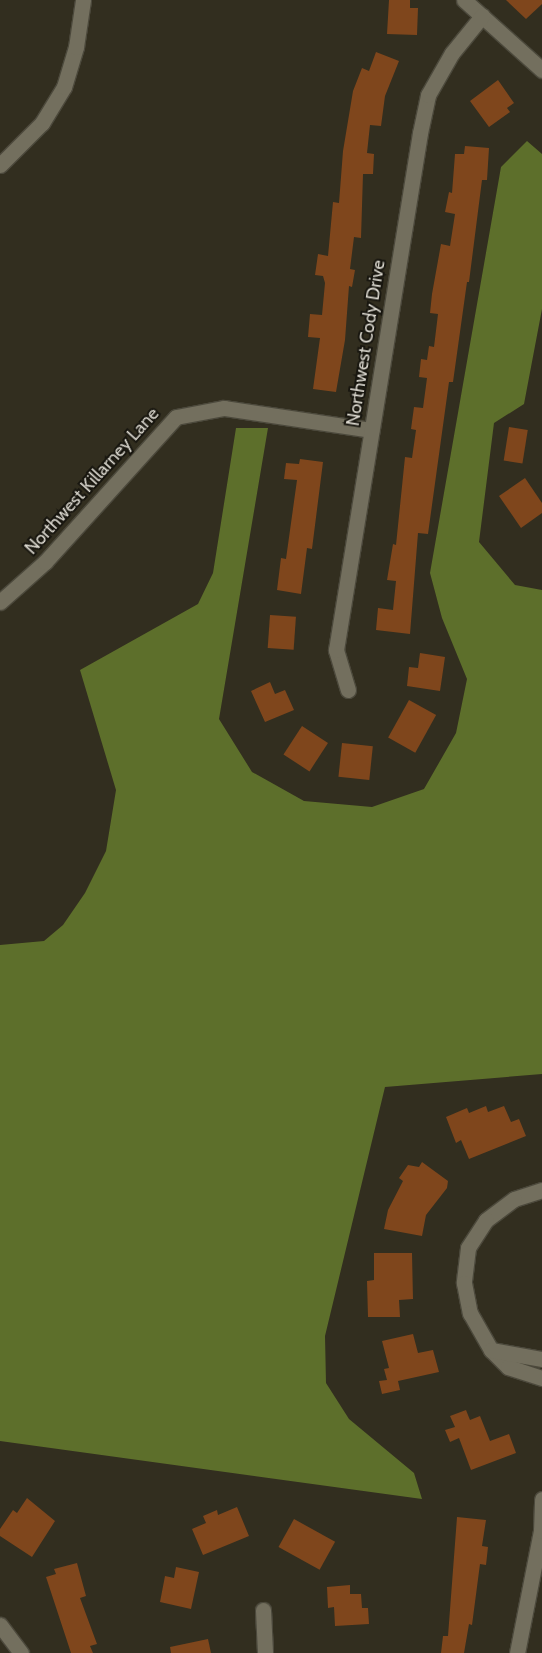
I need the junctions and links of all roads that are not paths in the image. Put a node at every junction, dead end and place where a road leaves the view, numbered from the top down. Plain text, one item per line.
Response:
1 (83, 0) edge
2 (464, 0) edge
3 (482, 16) junction
4 (542, 70) edge
5 (0, 165) edge
6 (371, 430) junction
7 (0, 602) edge
8 (348, 690) dead end
9 (542, 1190) edge
10 (491, 1350) junction
11 (542, 1359) edge
12 (542, 1378) edge
13 (542, 1499) edge
14 (541, 1529) edge
15 (263, 1610) dead end
16 (0, 1625) edge
17 (22, 1653) edge
18 (265, 1653) edge
19 (517, 1653) edge

1 - 5 street
2 - 3 street
3 - 4 street
3 - 6 street, Northwest Cody Drive
6 - 7 street, Northwest Killarney Lane
6 - 8 street, Northwest Cody Drive
9 - 10 street
10 - 11 street
10 - 12 street
13 - 14 street
14 - 19 street
15 - 18 street
16 - 17 street

